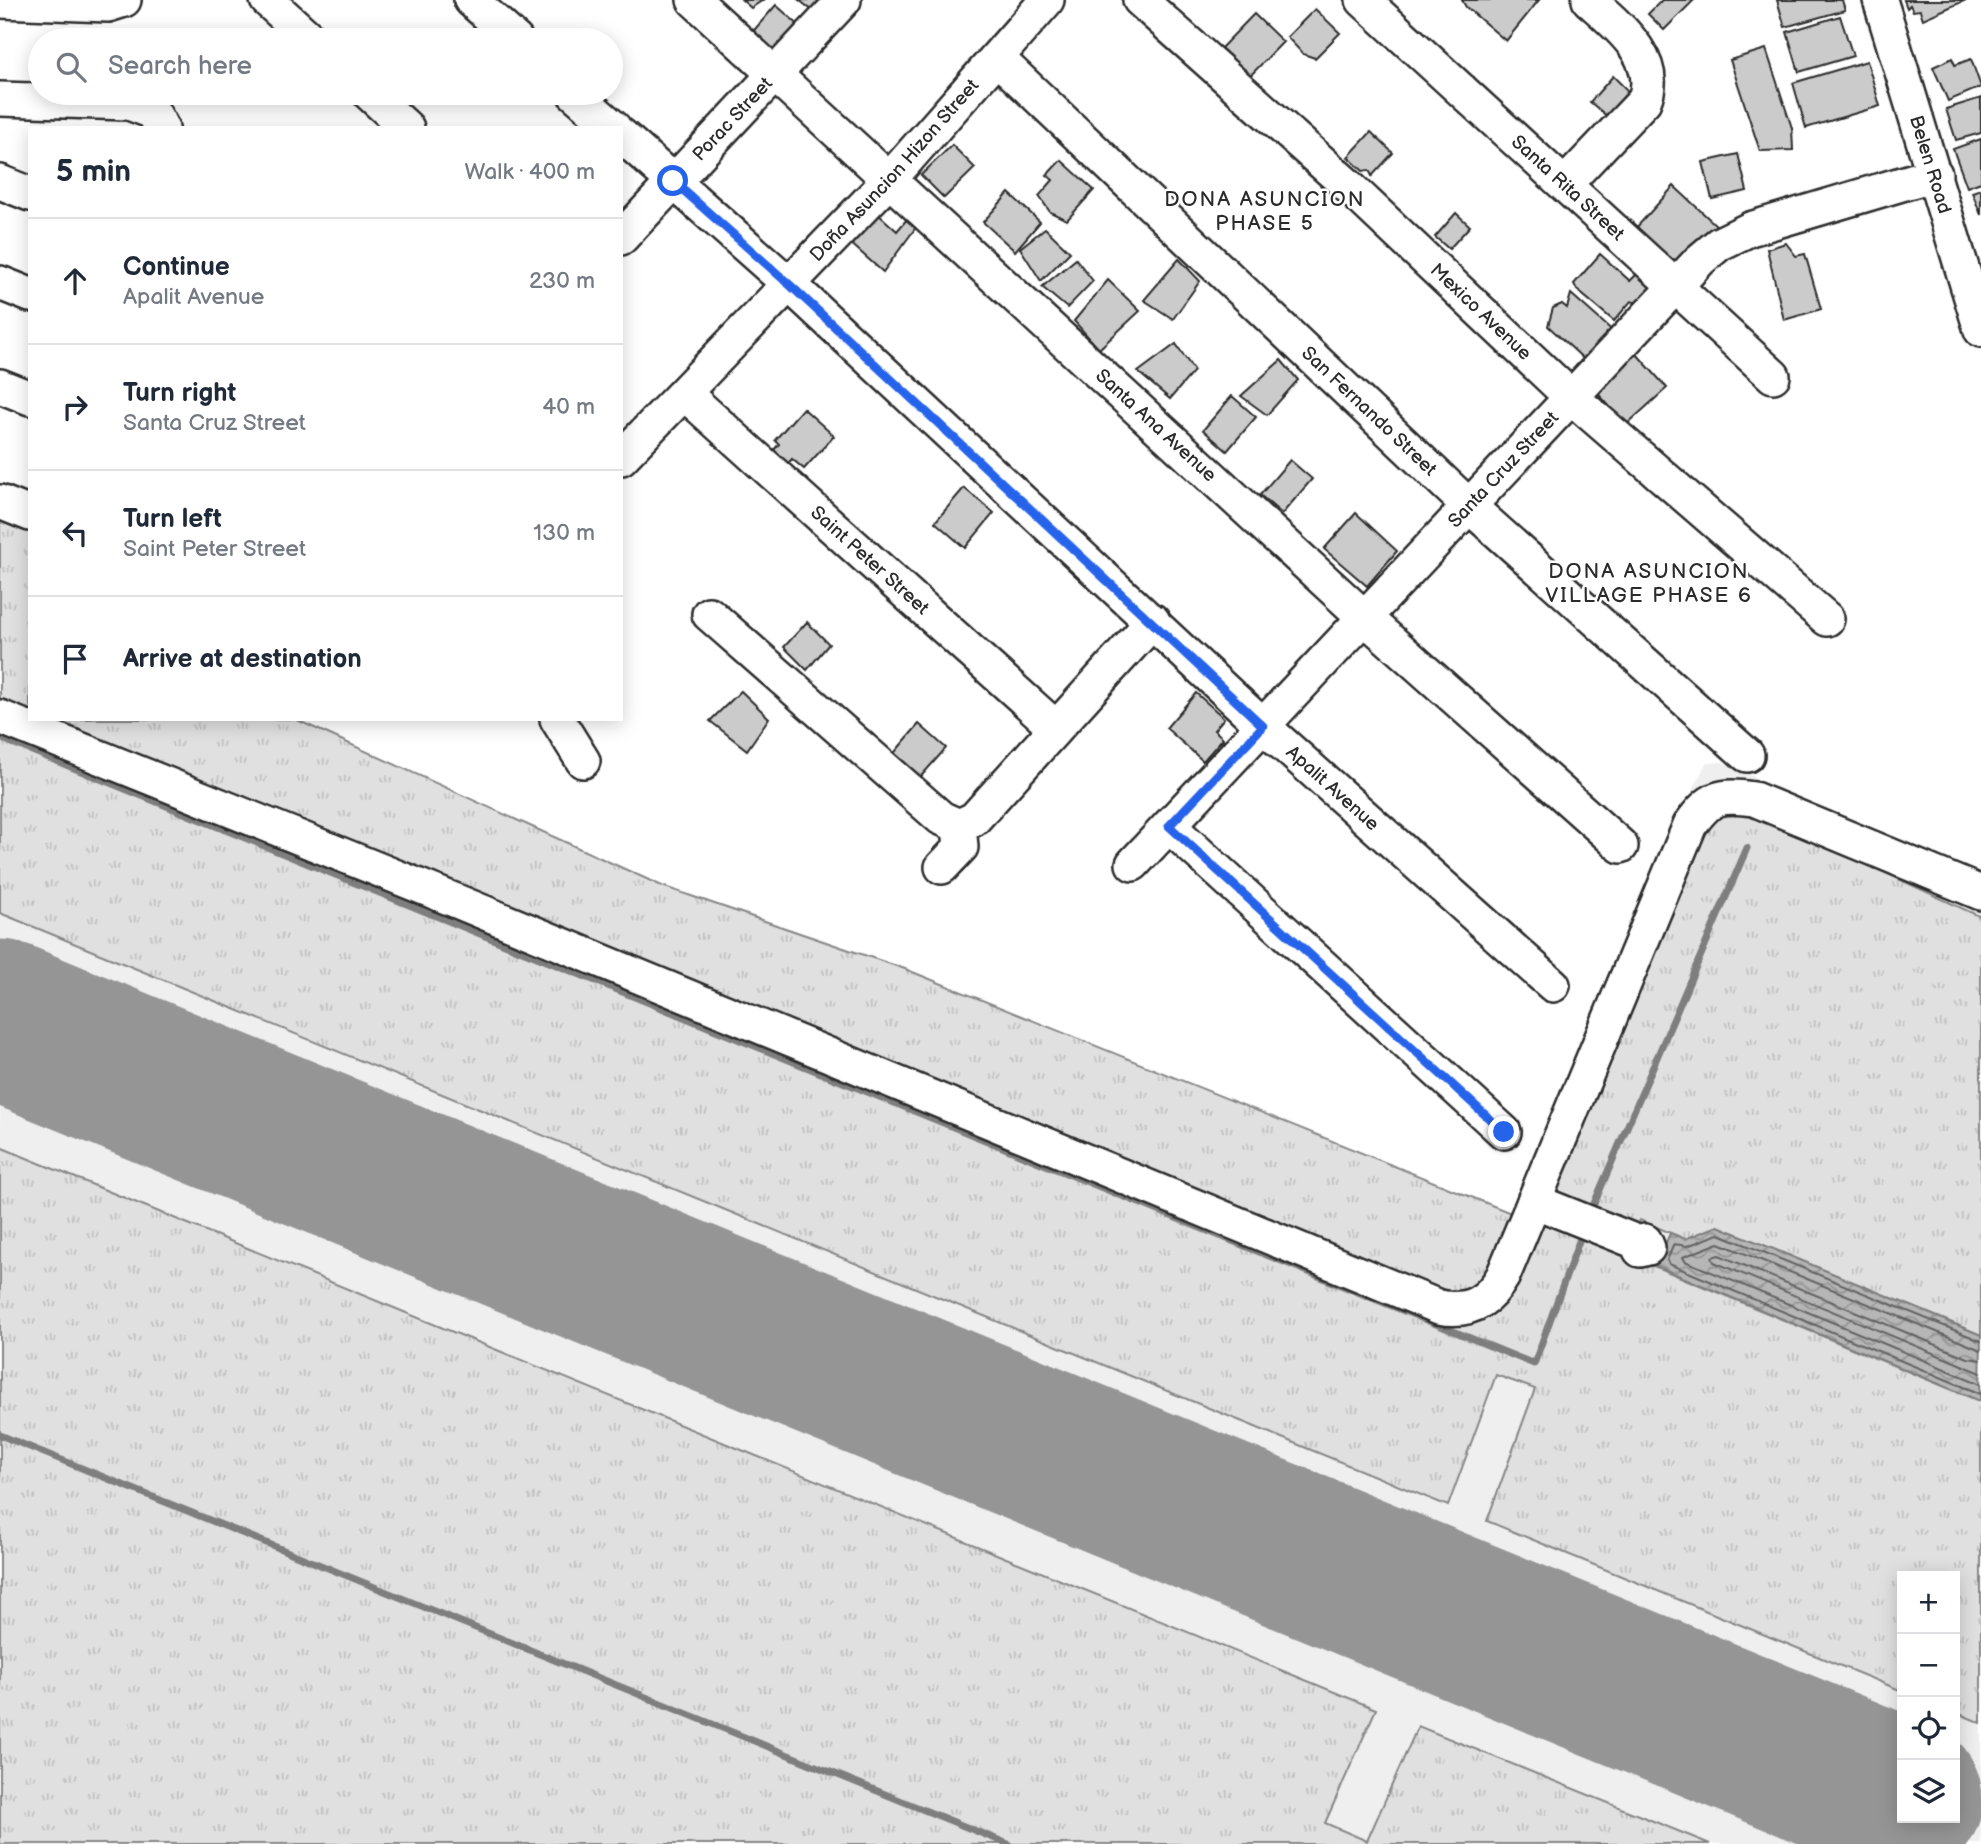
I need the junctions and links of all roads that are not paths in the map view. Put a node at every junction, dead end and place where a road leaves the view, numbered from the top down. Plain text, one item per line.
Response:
1 (124, 0) edge
2 (267, 0) edge
3 (471, 0) edge
4 (694, 0) edge
5 (844, 0) edge
6 (1047, 0) edge
7 (1140, 0) edge
8 (1363, 0) edge
9 (1589, 0) edge
10 (1880, 0) edge
11 (0, 1) edge
12 (71, 2) edge
13 (298, 28) edge
14 (502, 28) edge
15 (997, 58) junction
16 (775, 74) junction
17 (0, 99) edge
18 (28, 100) edge
19 (135, 105) edge
20 (382, 105) edge
21 (588, 105) edge
22 (161, 126) edge
23 (405, 126) edge
24 (612, 126) edge
25 (623, 137) edge
26 (1935, 174) junction
27 (888, 180) junction
28 (673, 181) junction
29 (0, 182) edge
30 (1566, 183) junction
31 (28, 193) edge
32 (623, 236) edge
33 (0, 283) edge
34 (790, 285) junction
35 (1674, 288) junction
36 (28, 294) edge
37 (1981, 330) edge
38 (1773, 376) dead end
39 (0, 386) edge
40 (684, 393) junction
41 (28, 397) edge
42 (1571, 397) junction
43 (623, 456) edge
44 (0, 502) edge
45 (1469, 506) junction
46 (28, 513) edge
47 (709, 614) dead end
48 (1364, 618) junction
49 (1827, 619) dead end
50 (1153, 621) junction
51 (0, 717) edge
52 (559, 721) edge
53 (1263, 726) junction
54 (1055, 727) junction
55 (1747, 754) dead end
56 (583, 761) dead end
57 (1169, 826) junction
58 (959, 827) junction
59 (1621, 846) dead end
60 (1133, 864) dead end
61 (942, 867) dead end
62 (1981, 893) edge
63 (1553, 985) dead end
64 (1504, 1132) dead end
65 (1534, 1201) junction
66 (1639, 1243) dead end

1 - 12 street
2 - 13 street
3 - 14 street
4 - 16 street, Santa Ana Avenue
5 - 16 street, Porac Street
6 - 15 street, Doña Asuncion Hizon Street
7 - 42 street, Mexico Avenue
8 - 30 street, Santa Rita Street
9 - 30 street
10 - 26 street, Belen Road
11 - 12 street
15 - 27 street, Doña Asuncion Hizon Street
15 - 45 street, San Fernando Street
16 - 27 street, Santa Ana Avenue
16 - 28 street, Porac Street
17 - 18 street
19 - 22 street
20 - 23 street
21 - 24 street
25 - 28 street, Apalit Avenue
26 - 35 street, Santa Cruz Street
26 - 37 street, Belen Road
27 - 34 street, Doña Asuncion Hizon Street
27 - 48 street, Santa Ana Avenue
28 - 32 street, Porac Street
28 - 34 street, Apalit Avenue
29 - 31 street
30 - 35 street, Santa Rita Street
33 - 36 street
34 - 40 street, Doña Asuncion Hizon Street
34 - 50 street, Apalit Avenue
35 - 38 street, Santa Rita Street
35 - 42 street, Santa Cruz Street
39 - 41 street
40 - 43 street, Doña Asuncion Hizon Street
40 - 54 street, Saint Peter Street
42 - 45 street, Santa Cruz Street
42 - 49 street, Mexico Avenue
44 - 46 street
45 - 48 street, Santa Cruz Street
45 - 55 street, San Fernando Street
47 - 58 street
48 - 53 street, Santa Cruz Street
48 - 59 street, Santa Ana Avenue
50 - 53 street, Apalit Avenue
50 - 54 street
51 - 65 street
52 - 56 street
53 - 57 street, Santa Cruz Street
53 - 63 street, Apalit Avenue
54 - 58 street
57 - 60 street, Santa Cruz Street
57 - 64 street
58 - 61 street
62 - 65 street
65 - 66 street

